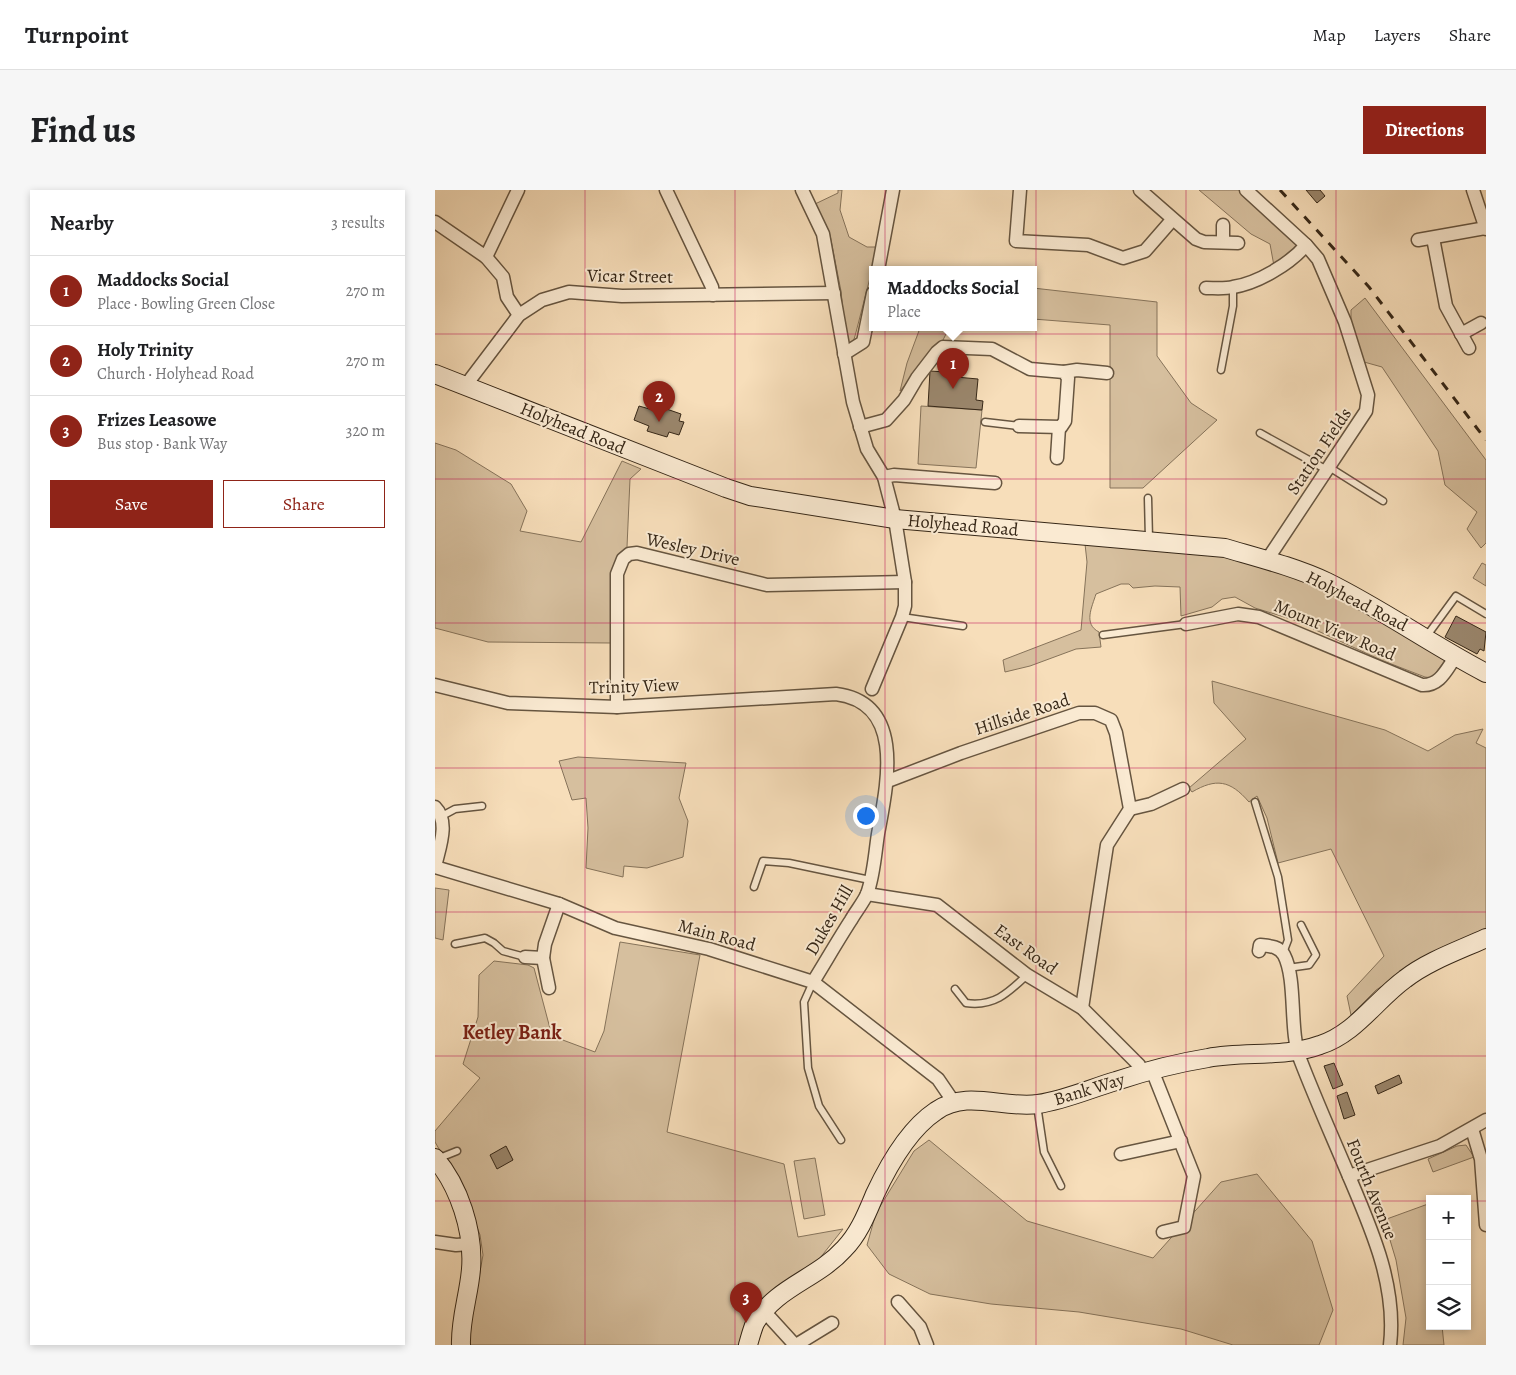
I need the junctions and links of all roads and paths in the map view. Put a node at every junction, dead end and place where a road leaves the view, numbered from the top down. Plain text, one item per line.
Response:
1 (518, 190) edge
2 (666, 190) edge
3 (802, 190) edge
4 (893, 190) edge
5 (1020, 190) edge
6 (1140, 190) edge
7 (1246, 190) edge
8 (1473, 190) edge
9 (1172, 220) junction
10 (435, 222) edge
11 (1223, 226) dead end
12 (1486, 228) edge
13 (1433, 238) junction
14 (1418, 240) dead end
15 (1223, 242) junction
16 (1239, 243) dead end
17 (1306, 245) junction
18 (486, 257) junction
19 (879, 266) edge
20 (1206, 288) dead end
21 (1233, 288) junction
22 (834, 293) junction
23 (713, 295) junction
24 (869, 313) edge
25 (519, 315) junction
26 (1481, 323) dead end
27 (1461, 334) junction
28 (1469, 348) dead end
29 (844, 354) junction
30 (1221, 370) dead end
31 (1064, 372) junction
32 (1107, 372) dead end
33 (435, 374) edge
34 (467, 385) junction
35 (985, 422) dead end
36 (1019, 426) joint
37 (860, 427) junction
38 (1059, 427) junction
39 (1259, 433) dead end
40 (1057, 458) dead end
41 (1328, 468) junction
42 (884, 477) junction
43 (995, 483) dead end
44 (1148, 498) dead end
45 (1383, 501) dead end
46 (895, 519) junction
47 (1149, 542) junction
48 (1267, 560) junction
49 (905, 582) junction
50 (1230, 602) dead end
51 (1486, 614) edge
52 (1232, 615) junction
53 (902, 617) junction
54 (1187, 624) joint
55 (963, 626) dead end
56 (1103, 635) dead end
57 (1426, 637) junction
58 (1456, 656) junction
59 (1482, 669) edge
60 (435, 685) edge
61 (872, 689) dead end
62 (835, 694) joint
63 (617, 707) junction
64 (888, 781) junction
65 (1183, 789) dead end
66 (1255, 802) dead end
67 (482, 806) dead end
68 (1130, 809) junction
69 (438, 811) edge
70 (435, 867) edge
71 (870, 880) junction
72 (754, 887) dead end
73 (867, 894) junction
74 (559, 904) junction
75 (1301, 925) dead end
76 (1486, 938) edge
77 (455, 944) dead end
78 (1259, 951) dead end
79 (1283, 953) junction
80 (525, 957) joint
81 (543, 958) junction
82 (1288, 968) junction
83 (1027, 975) junction
84 (813, 982) junction
85 (549, 988) dead end
86 (955, 989) dead end
87 (1081, 1008) junction
88 (1297, 1052) junction
89 (1147, 1071) junction
90 (953, 1101) junction
91 (1037, 1104) junction
92 (1486, 1120) edge
93 (1472, 1129) junction
94 (841, 1140) dead end
95 (1181, 1141) junction
96 (457, 1151) dead end
97 (1121, 1154) dead end
98 (436, 1158) edge
99 (1349, 1176) junction
100 (1061, 1186) dead end
101 (1486, 1225) edge
102 (1163, 1232) dead end
103 (435, 1242) edge
104 (470, 1244) junction
105 (898, 1302) dead end
106 (764, 1311) junction
107 (833, 1323) dead end
108 (461, 1345) edge
109 (748, 1345) edge
110 (795, 1345) edge
111 (927, 1345) edge
112 (1390, 1345) edge

1 - 18 street
2 - 23 street
3 - 22 street
4 - 19 street
5 - 9 street
6 - 9 street
7 - 17 street, Station Fields
8 - 12 street
9 - 15 street
10 - 18 street
11 - 15 street
12 - 13 street
13 - 14 street
13 - 27 street
15 - 16 street
17 - 21 street
17 - 41 street, Station Fields
18 - 25 street
20 - 21 street
21 - 30 lane
22 - 23 street, Vicar Street
22 - 29 street
23 - 25 street, Vicar Street
24 - 29 street
25 - 34 street, Vicar Street
26 - 27 street
27 - 28 street
29 - 37 street
31 - 32 street
31 - 37 street
31 - 38 street
33 - 34 street, Holyhead Road
34 - 46 street, Holyhead Road
35 - 36 lane
36 - 38 street
37 - 42 street
38 - 40 street
39 - 41 lane
41 - 45 lane
41 - 48 street, Station Fields
42 - 43 street
42 - 46 street
44 - 47 lane
46 - 47 street, Holyhead Road
46 - 49 street
47 - 48 street, Holyhead Road
48 - 57 street, Holyhead Road
49 - 53 street
49 - 63 street, Wesley Drive
50 - 52 street
51 - 57 lane
52 - 54 street, Mount View Road
52 - 58 street, Mount View Road
53 - 55 lane
53 - 61 street
54 - 56 lane
57 - 58 street, Holyhead Road
58 - 59 street, Holyhead Road
60 - 63 street, Trinity View
62 - 63 street, Trinity View
62 - 64 street, Dukes Hill
64 - 68 street, Hillside Road
64 - 71 street, Dukes Hill
65 - 68 street
66 - 79 lane
67 - 69 lane
68 - 87 street
69 - 70 street
70 - 74 street, Main Road
71 - 72 lane
71 - 73 street, Dukes Hill
73 - 83 street, East Road
73 - 84 street, Dukes Hill
74 - 81 street
74 - 84 street, Main Road
75 - 82 lane
76 - 88 street, Bank Way
77 - 80 lane
78 - 79 street
79 - 82 street, Fourth Avenue
80 - 81 street
81 - 85 street
82 - 88 street, Fourth Avenue
83 - 86 lane
83 - 87 street, East Road
84 - 90 street, Main Road
84 - 94 lane
87 - 89 street, East Road
88 - 89 street, Bank Way
88 - 99 street, Fourth Avenue
89 - 91 street, Bank Way
89 - 95 street, East Road
90 - 91 street, Bank Way
90 - 106 street, Bank Way
91 - 100 lane
92 - 93 street
93 - 99 street
93 - 101 street
95 - 97 street
95 - 102 street, East Road
96 - 98 lane
98 - 104 street
99 - 112 street, Fourth Avenue
103 - 104 street
104 - 108 street
105 - 111 street
106 - 109 street, Bank Way
106 - 110 street
107 - 110 street

